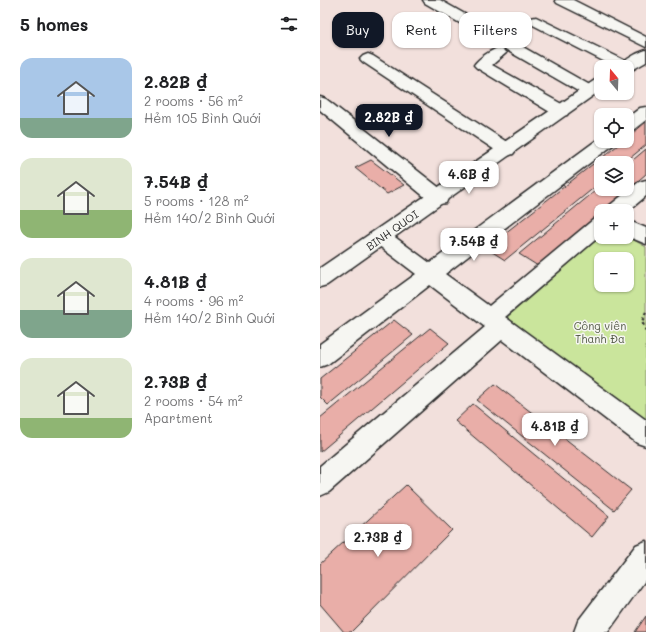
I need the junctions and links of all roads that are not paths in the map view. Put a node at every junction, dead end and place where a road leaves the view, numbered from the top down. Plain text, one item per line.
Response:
1 (430, 0) edge
2 (562, 0) edge
3 (536, 21) dead end
4 (646, 43) edge
5 (498, 53) dead end
6 (646, 55) edge
7 (368, 59) dead end
8 (613, 60) edge
9 (634, 63) edge
10 (594, 86) edge
11 (594, 88) edge
12 (320, 102) edge
13 (561, 111) junction
14 (646, 112) edge
15 (634, 121) edge
16 (598, 148) edge
17 (507, 150) junction
18 (646, 186) edge
19 (438, 198) junction
20 (624, 204) edge
21 (594, 230) edge
22 (634, 231) edge
23 (381, 237) junction
24 (646, 237) edge
25 (431, 274) junction
26 (320, 279) edge
27 (495, 322) junction
28 (320, 357) edge
29 (646, 435) edge
30 (320, 483) edge
31 (646, 555) edge
32 (589, 632) edge

1 - 10 street
2 - 4 street
3 - 8 street
5 - 13 street
6 - 9 street
7 - 17 street
11 - 13 street, BINH QUOI
12 - 19 street
13 - 17 street, BINH QUOI
14 - 15 street
16 - 25 street
17 - 19 street, BINH QUOI
18 - 20 street
19 - 23 street, BINH QUOI
21 - 27 street
22 - 24 street
23 - 25 street
23 - 26 street, BINH QUOI
25 - 27 street
25 - 28 street
27 - 29 street
27 - 30 street
31 - 32 street

